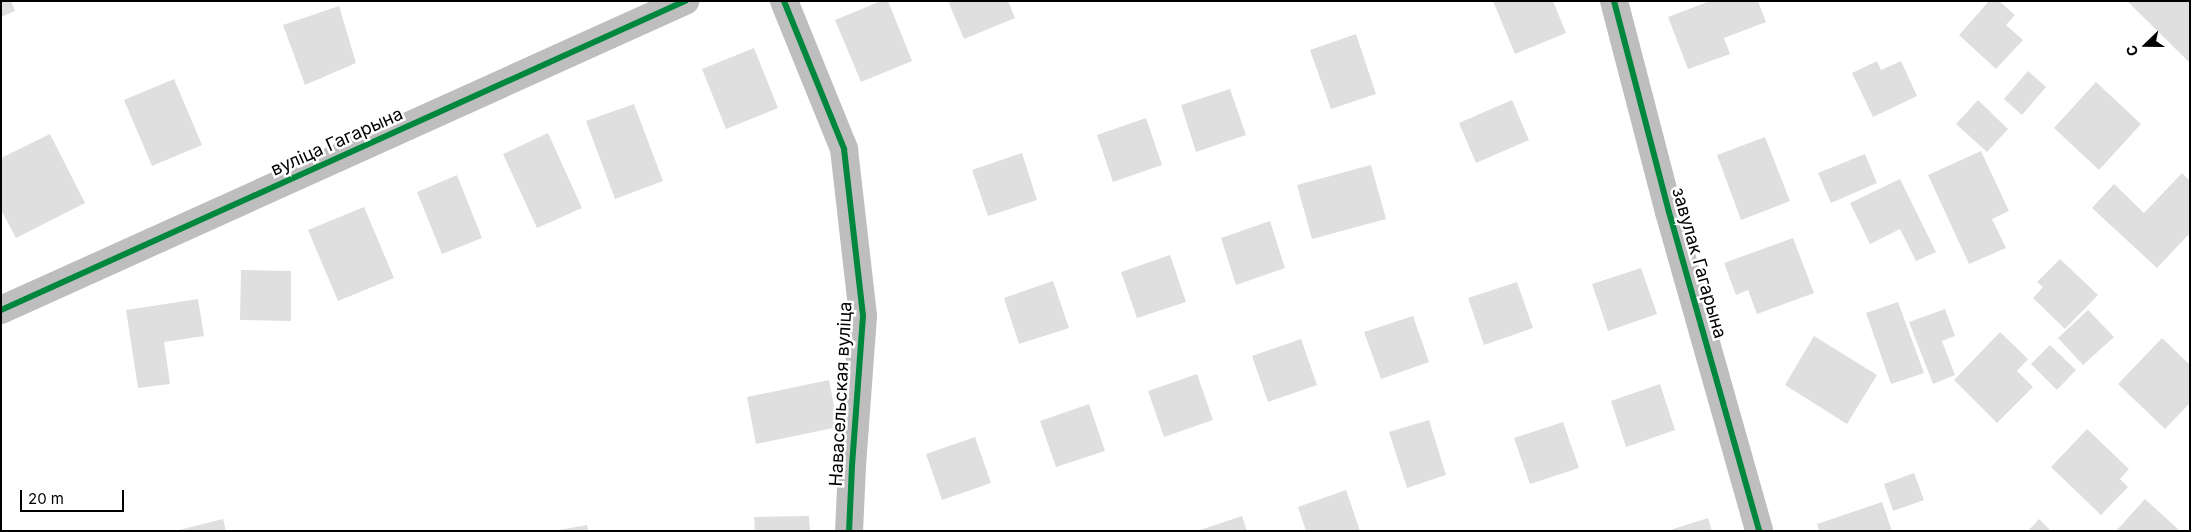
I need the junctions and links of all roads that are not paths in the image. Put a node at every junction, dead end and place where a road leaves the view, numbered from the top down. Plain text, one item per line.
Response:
1 (685, 1) edge
2 (784, 1) edge
3 (1614, 1) edge
4 (1, 310) edge
5 (849, 531) edge
6 (1759, 531) edge

1 - 4 street, вуліца Гагарына
2 - 5 street, Навасельская вуліца
3 - 6 street, завулак Гагарына

